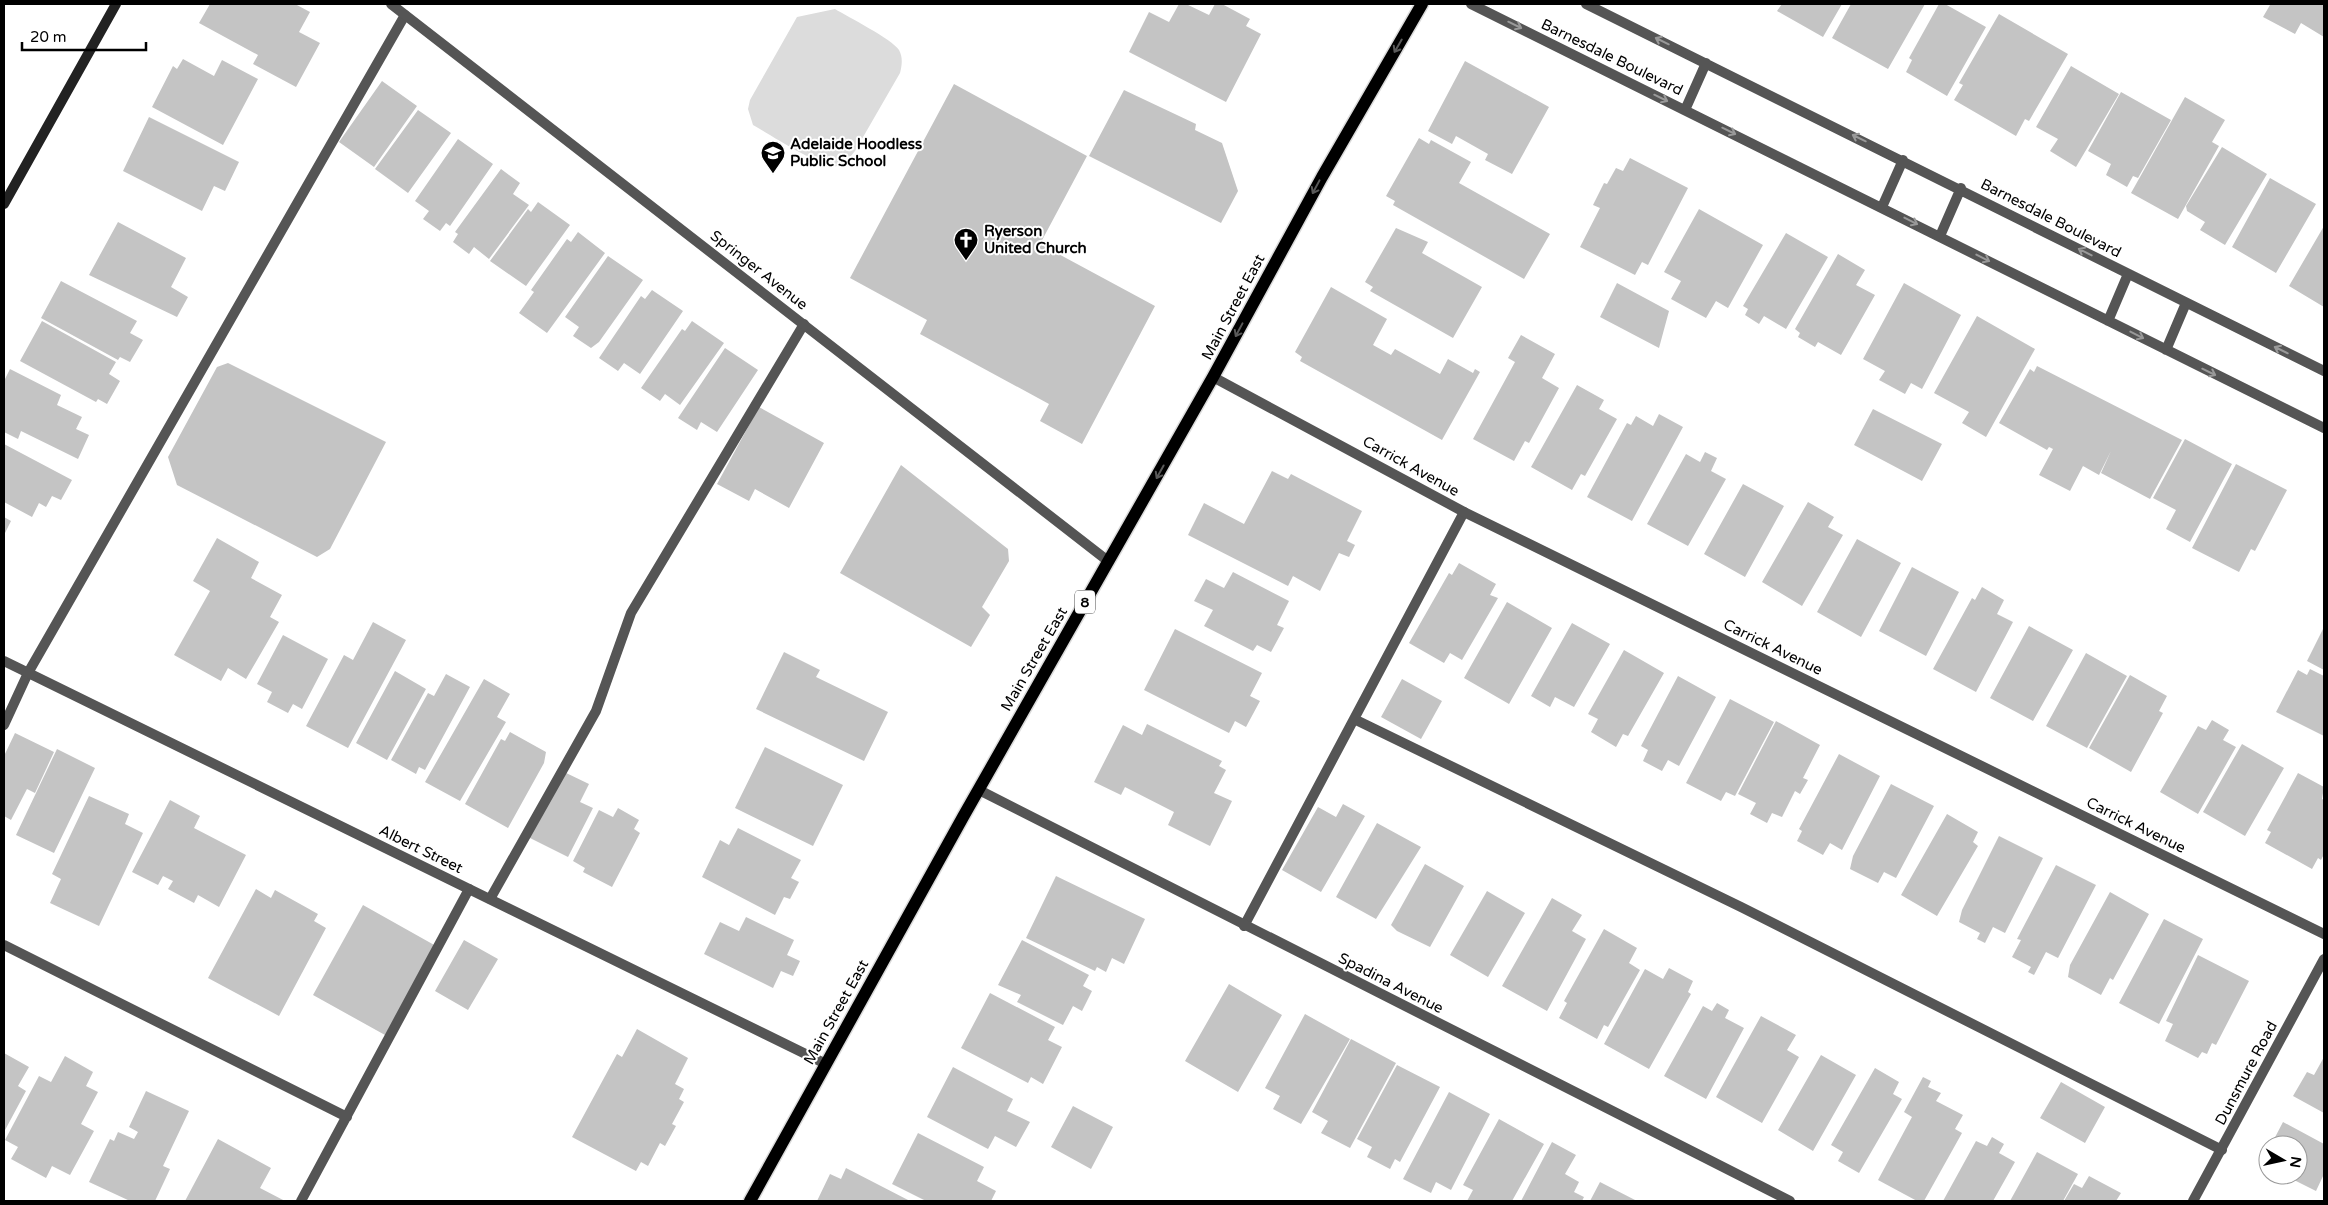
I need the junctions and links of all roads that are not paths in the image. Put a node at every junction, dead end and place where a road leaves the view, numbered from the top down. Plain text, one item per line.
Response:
1 (116, 4) edge
2 (391, 4) edge
3 (1422, 4) edge
4 (1472, 4) edge
5 (1586, 4) edge
6 (405, 15) junction
7 (1706, 63) junction
8 (1685, 110) junction
9 (1903, 160) junction
10 (1961, 188) junction
11 (4, 204) edge
12 (1882, 206) junction
13 (1940, 236) junction
14 (2128, 274) junction
15 (2186, 303) junction
16 (2108, 321) junction
17 (804, 324) junction
18 (2166, 350) junction
19 (2324, 371) edge
20 (1213, 377) junction
21 (2324, 426) edge
22 (1464, 512) junction
23 (1108, 561) junction
24 (4, 661) edge
25 (28, 674) junction
26 (1354, 719) junction
27 (4, 725) edge
28 (979, 790) junction
29 (469, 889) junction
30 (490, 899) junction
31 (1244, 926) junction
32 (2324, 934) edge
33 (4, 945) edge
34 (2324, 959) edge
35 (826, 1064) junction
36 (346, 1117) junction
37 (2222, 1150) junction
38 (301, 1201) edge
39 (750, 1201) edge
40 (1790, 1201) edge
41 (2193, 1201) edge

1 - 11 street
2 - 6 street, Springer Avenue
3 -> 20 main road, Main Street East / 8
4 -> 8 street, Barnesdale Boulevard
7 -> 5 street, Barnesdale Boulevard
6 - 17 street, Springer Avenue
6 - 25 street
7 - 8 street, Barnesdale Boulevard
9 -> 7 street, Barnesdale Boulevard
8 -> 12 street, Barnesdale Boulevard
9 - 10 street, Barnesdale Boulevard
9 - 12 street
10 - 13 street, Barnesdale Boulevard
14 -> 10 street, Barnesdale Boulevard
12 -> 13 street, Barnesdale Boulevard
13 -> 16 street, Barnesdale Boulevard
14 - 15 street, Barnesdale Boulevard
14 - 16 street, Barnesdale Boulevard
15 - 18 street
19 -> 15 street, Barnesdale Boulevard
16 -> 18 street, Barnesdale Boulevard
17 - 23 street, Springer Avenue
17 - 30 street
18 -> 21 street, Barnesdale Boulevard
20 - 22 street, Carrick Avenue
20 -> 23 main road, Main Street East / 8
22 - 26 street
22 - 32 street, Carrick Avenue
23 - 28 main road, Main Street East / 8
24 - 25 street, Albert Street
25 - 27 street
25 - 29 street, Albert Street
26 - 31 street
26 - 37 street
28 - 31 street, Spadina Avenue
28 - 35 main road, Main Street East / 8
29 - 30 street, Albert Street
29 - 36 street
30 - 35 street, Albert Street
31 - 40 street, Spadina Avenue
33 - 36 street
34 - 37 street, Dunsmure Road
35 - 39 main road, Main Street East / 8
36 - 38 street
37 - 41 street, Dunsmure Road

